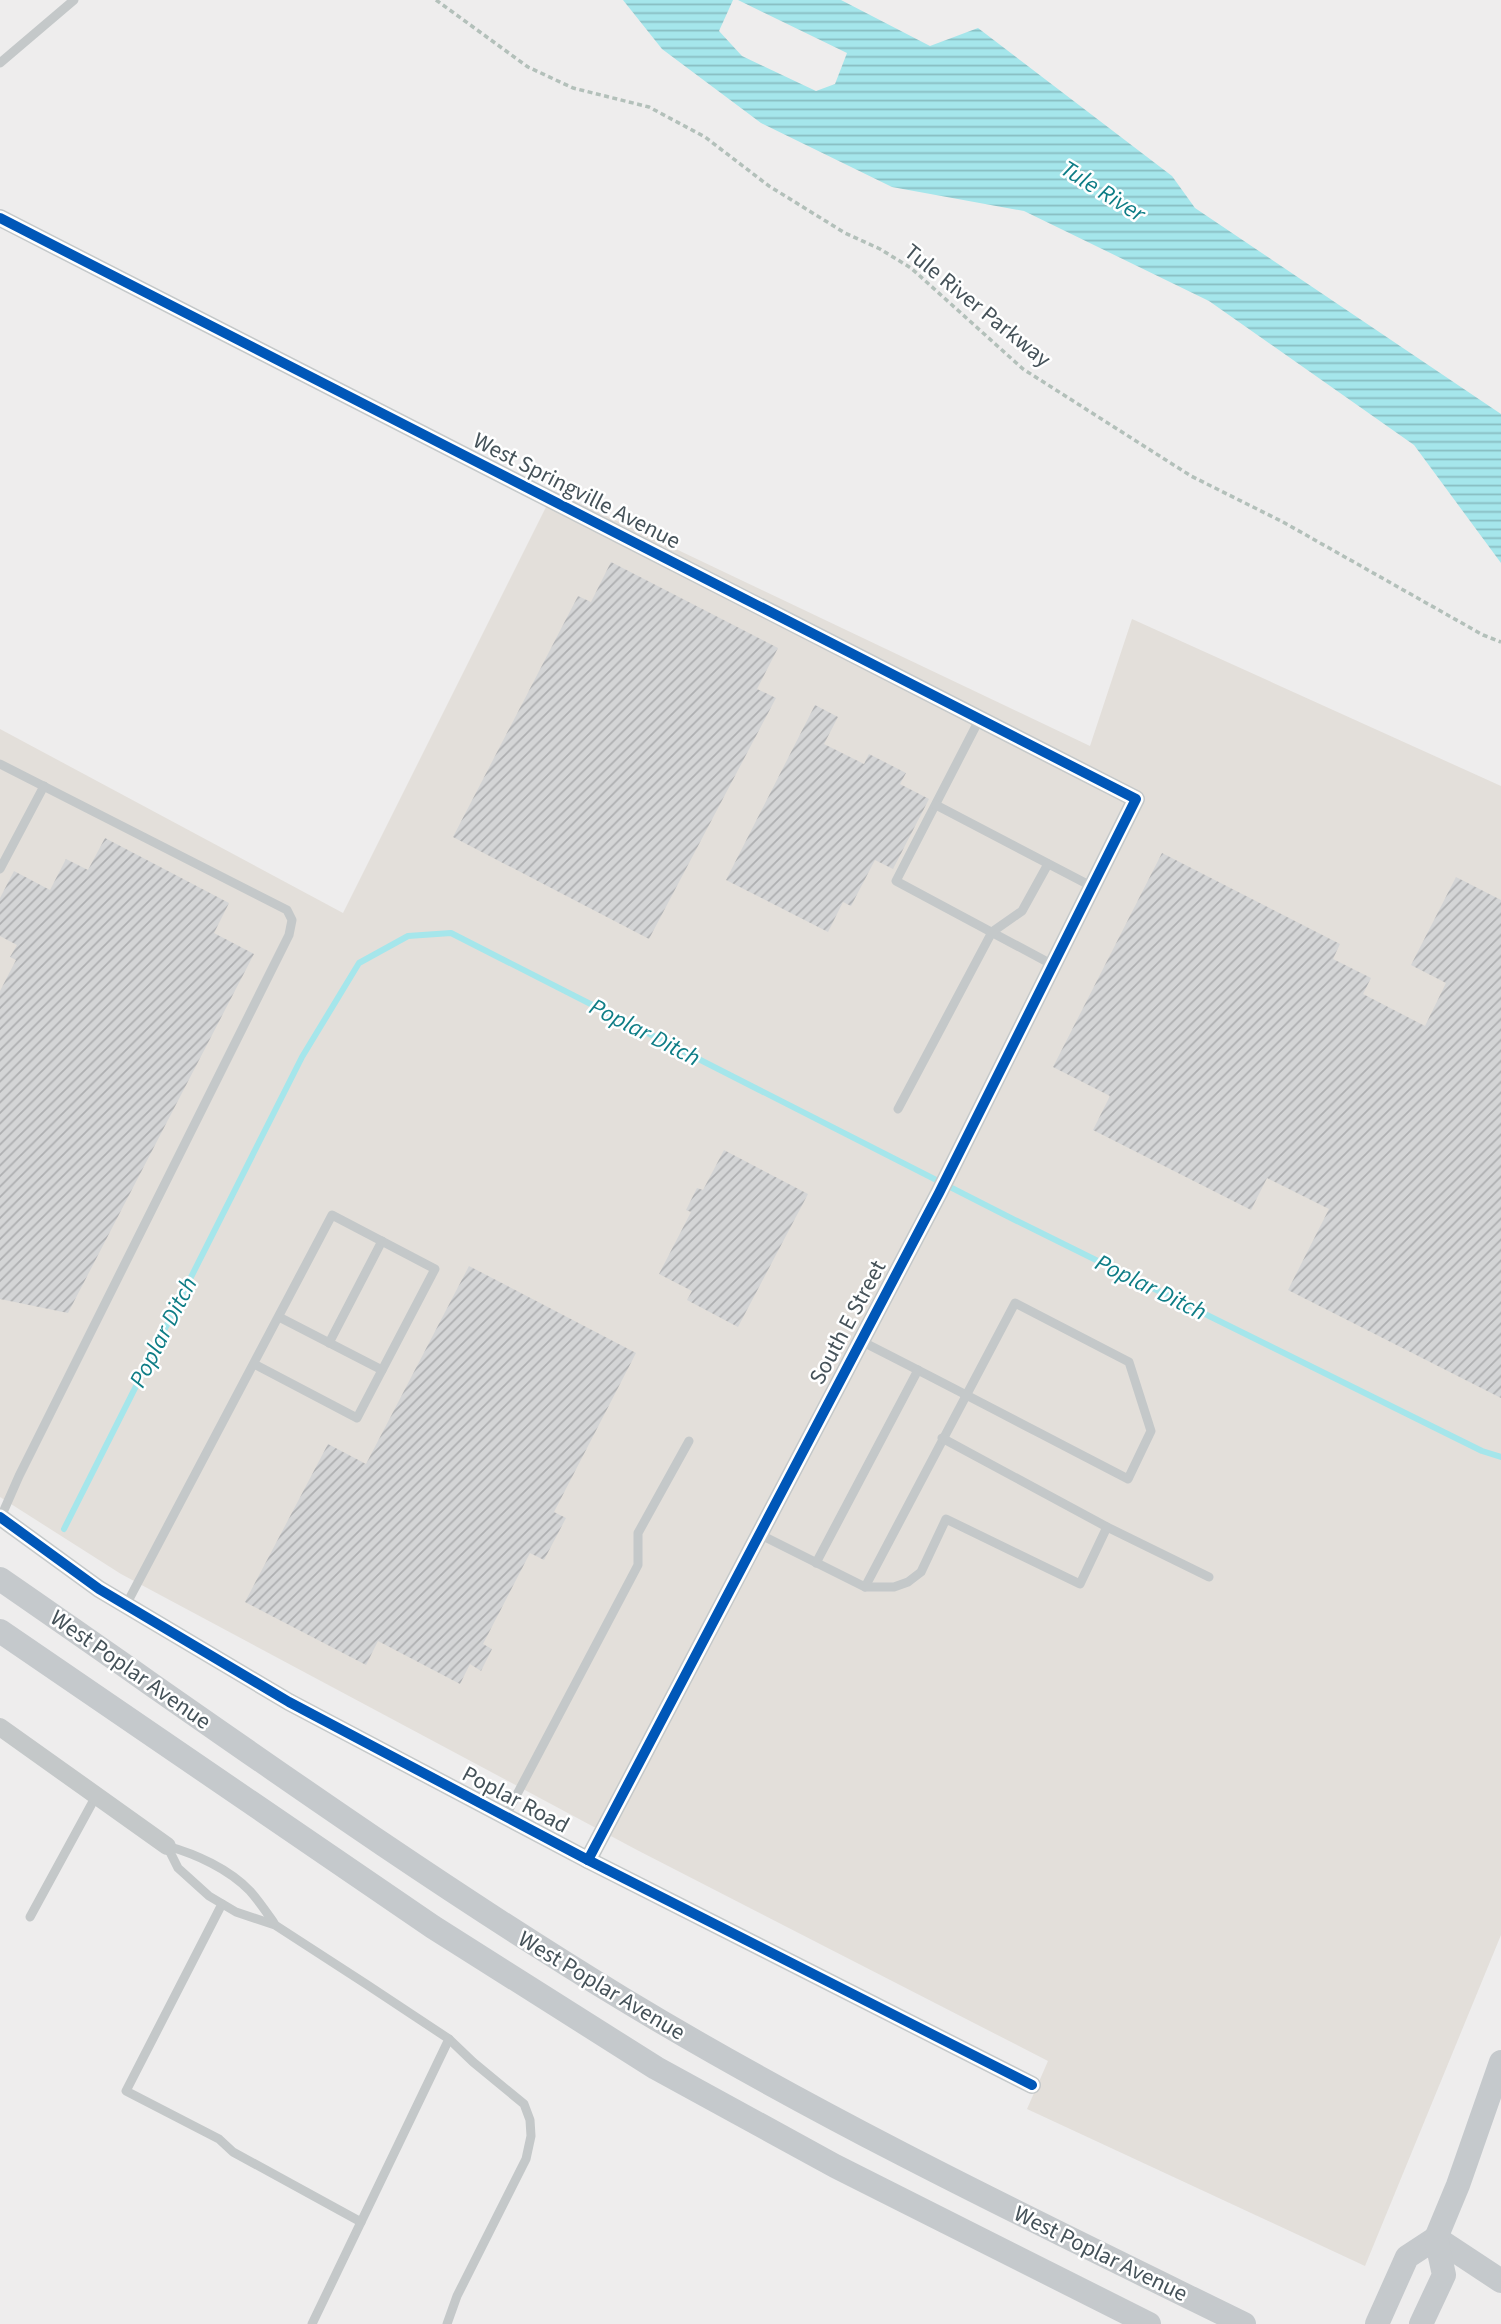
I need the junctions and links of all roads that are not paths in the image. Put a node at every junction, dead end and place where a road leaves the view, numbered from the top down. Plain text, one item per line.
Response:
1 (74, 0) edge
2 (0, 63) edge
3 (0, 218) edge
4 (979, 720) junction
5 (0, 764) edge
6 (44, 786) junction
7 (1136, 799) joint
8 (936, 805) junction
9 (1048, 864) junction
10 (0, 869) edge
11 (1091, 886) junction
12 (992, 932) junction
13 (1053, 965) junction
14 (898, 1109) dead end
15 (382, 1241) junction
16 (279, 1317) junction
17 (861, 1341) junction
18 (329, 1343) junction
19 (254, 1364) junction
20 (382, 1370) junction
21 (918, 1370) junction
22 (965, 1395) junction
23 (942, 1438) junction
24 (690, 1441) dead end
25 (0, 1517) edge
26 (1107, 1527) junction
27 (759, 1534) junction
28 (816, 1563) junction
29 (1209, 1577) dead end
30 (0, 1579) edge
31 (864, 1587) junction
32 (127, 1605) junction
33 (0, 1631) edge
34 (0, 1727) edge
35 (96, 1796) junction
36 (505, 1816) junction
37 (167, 1846) junction
38 (588, 1860) junction
39 (222, 1904) junction
40 (30, 1917) dead end
41 (275, 1924) junction
42 (449, 2039) junction
43 (1501, 2062) edge
44 (1032, 2085) dead end
45 (361, 2222) junction
46 (1436, 2238) junction
47 (1501, 2281) edge
48 (312, 2324) edge
49 (447, 2324) edge
50 (1149, 2324) edge
51 (1244, 2324) edge
52 (1377, 2324) edge
53 (1421, 2324) edge

1 - 2 lane
3 - 4 street, West Springville Avenue
4 - 7 street, West Springville Avenue
4 - 8 lane
5 - 6 lane
6 - 10 lane
6 - 25 lane
7 - 11 street, South E Street
8 - 9 lane
8 - 12 lane
9 - 11 lane
9 - 12 lane
11 - 13 street, South E Street
12 - 13 lane
12 - 14 lane
13 - 17 street, South E Street
15 - 16 lane
15 - 18 lane
15 - 20 lane
16 - 18 lane
16 - 19 lane
17 - 21 lane
17 - 27 street, South E Street
18 - 20 lane
19 - 20 lane
19 - 32 lane
21 - 22 lane
21 - 28 lane
22 - 22 lane
22 - 23 lane
23 - 26 lane
23 - 31 lane
24 - 36 lane
25 - 32 street, Poplar Road
26 - 29 lane
26 - 31 lane
27 - 28 lane
27 - 38 street, South E Street
28 - 31 lane
30 - 51 main road, West Poplar Avenue
32 - 36 street, Poplar Road
33 - 50 main road, West Poplar Avenue
34 - 35 street
35 - 37 street
35 - 40 lane
36 - 38 street, Poplar Road
37 - 39 lane
37 - 41 lane
38 - 44 street, Poplar Road
39 - 41 lane
39 - 45 lane
41 - 42 lane
42 - 45 lane
42 - 49 lane
43 - 46 main road
45 - 48 lane
46 - 47 main road
46 - 52 main road
46 - 53 main road

